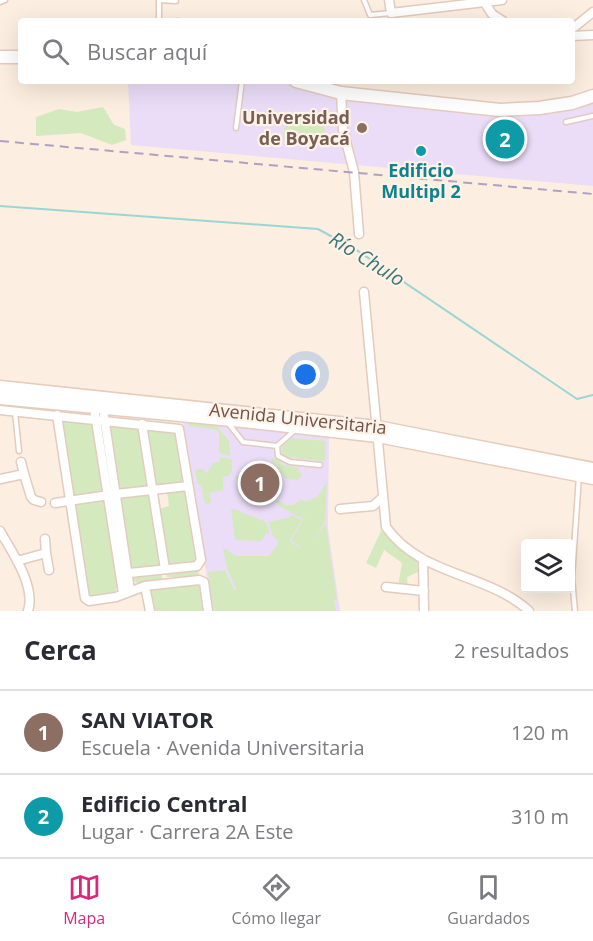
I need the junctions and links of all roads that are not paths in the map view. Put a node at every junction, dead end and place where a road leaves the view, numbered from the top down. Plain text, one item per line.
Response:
1 (5, 0) edge
2 (159, 0) edge
3 (363, 0) edge
4 (389, 0) edge
5 (413, 0) edge
6 (502, 0) edge
7 (176, 1) edge
8 (483, 1) edge
9 (0, 2) edge
10 (457, 3) edge
11 (435, 4) edge
12 (414, 11) junction
13 (593, 12) edge
14 (391, 13) junction
15 (159, 18) edge
16 (498, 18) edge
17 (575, 27) edge
18 (593, 35) edge
19 (575, 37) edge
20 (0, 57) edge
21 (18, 57) edge
22 (242, 84) edge
23 (307, 84) edge
24 (341, 93) junction
25 (593, 96) edge
26 (593, 116) edge
27 (566, 123) dead end
28 (236, 128) dead end
29 (359, 234) dead end
30 (363, 292) dead end
31 (0, 387) edge
32 (0, 398) edge
33 (0, 410) edge
34 (15, 411) junction
35 (100, 414) junction
36 (57, 415) junction
37 (226, 420) junction
38 (142, 424) junction
39 (298, 427) junction
40 (377, 432) junction
41 (277, 446) junction
42 (19, 452) dead end
43 (21, 462) dead end
44 (320, 465) dead end
45 (593, 469) edge
46 (24, 474) junction
47 (579, 476) junction
48 (593, 478) edge
49 (0, 479) edge
50 (188, 486) junction
51 (152, 490) junction
52 (112, 495) junction
53 (383, 498) junction
54 (69, 501) junction
55 (41, 502) dead end
56 (55, 503) dead end
57 (340, 509) dead end
58 (0, 531) edge
59 (45, 540) dead end
60 (46, 553) junction
61 (423, 559) junction
62 (17, 561) junction
63 (165, 569) junction
64 (49, 570) dead end
65 (123, 574) junction
66 (146, 586) junction
67 (386, 587) dead end
68 (424, 591) junction
69 (126, 592) junction
70 (28, 611) edge
71 (150, 611) edge
72 (208, 611) edge
73 (424, 611) edge
74 (529, 611) edge
75 (575, 611) edge

1 - 9 lane
2 - 7 lane
2 - 15 lane
3 - 14 lane
4 - 14 street
5 - 12 street
6 - 8 street
8 - 10 street
8 - 16 street
10 - 11 street
11 - 12 street
12 - 14 street
13 - 17 street
18 - 19 street
20 - 21 main road
22 - 28 lane
23 - 24 main road
24 - 25 main road
24 - 29 street
26 - 27 lane
30 - 40 street
31 - 40 main road, Avenida Universitaria
32 - 35 main road, Avenida Universitaria
33 - 34 street
34 - 36 street
34 - 42 lane
35 - 36 street
35 - 37 main road, Avenida Universitaria
35 - 38 street
35 - 52 street
36 - 54 street
37 - 39 main road, Avenida Universitaria
37 - 41 lane
38 - 50 street
38 - 51 street
39 - 40 main road, Avenida Universitaria
39 - 41 lane
40 - 45 main road, Avenida Universitaria
40 - 47 main road, Avenida Universitaria
40 - 53 street
41 - 44 lane
43 - 46 street
46 - 49 street
46 - 55 street
47 - 48 main road, Avenida Universitaria
47 - 75 lane
50 - 51 street
50 - 63 street
51 - 52 street
51 - 63 street
52 - 54 street
52 - 65 street
53 - 57 street
53 - 61 street
54 - 56 street
54 - 69 street
58 - 62 street
59 - 60 street
60 - 62 street
60 - 64 street
61 - 68 street
61 - 74 street
62 - 70 street
63 - 65 street
65 - 69 street
66 - 69 street
66 - 71 street
66 - 72 street
67 - 68 street
68 - 73 street

